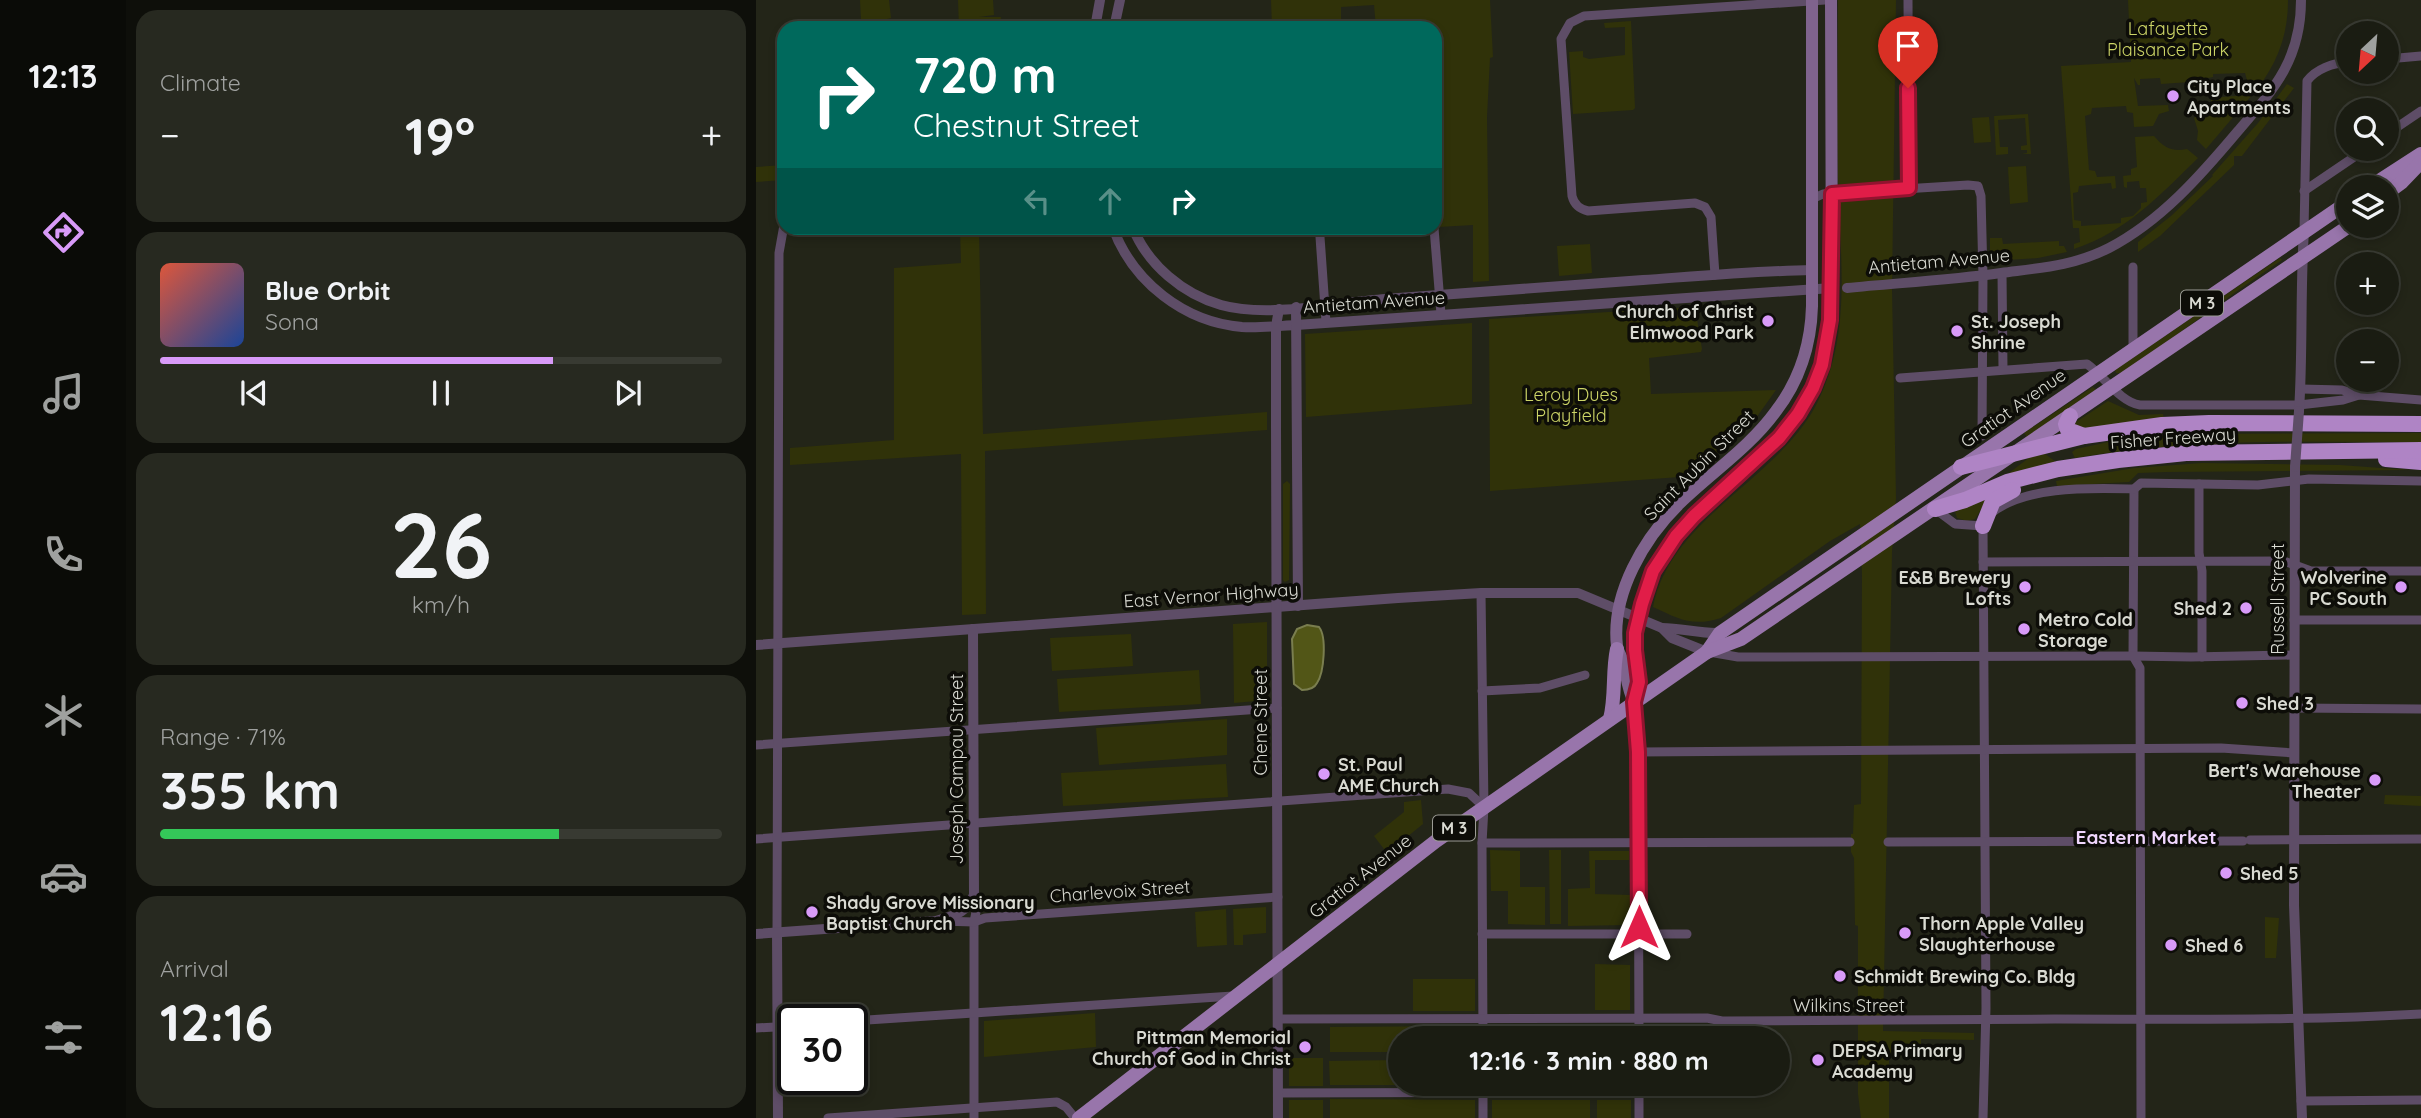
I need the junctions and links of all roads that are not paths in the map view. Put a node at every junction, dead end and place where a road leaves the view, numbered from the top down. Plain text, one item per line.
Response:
1 (1100, 0) edge
2 (1121, 0) edge
3 (1812, 0) edge
4 (1825, 0) edge
5 (1831, 0) edge
6 (1908, 0) edge
7 (2301, 0) edge
8 (1096, 21) edge
9 (1116, 21) edge
10 (2421, 56) edge
11 (2399, 58) edge
12 (2336, 63) edge
13 (2421, 111) edge
14 (2399, 126) edge
15 (2421, 154) edge
16 (2348, 161) edge
17 (2421, 162) edge
18 (2389, 175) edge
19 (2421, 177) edge
20 (2399, 184) edge
21 (1909, 188) junction
22 (2304, 191) junction
23 (2399, 192) edge
24 (1832, 194) junction
25 (1812, 199) junction
26 (2336, 210) edge
27 (2336, 229) edge
28 (2304, 231) junction
29 (2336, 234) edge
30 (782, 235) edge
31 (1117, 235) edge
32 (1137, 235) edge
33 (1320, 235) edge
34 (1435, 235) edge
35 (1832, 248) junction
36 (1812, 249) junction
37 (2302, 255) junction
38 (2133, 267) dead end
39 (1812, 270) junction
40 (1789, 272) junction
41 (2002, 273) junction
42 (1715, 275) junction
43 (1983, 276) junction
44 (1635, 281) junction
45 (1832, 288) junction
46 (1847, 288) joint
47 (1790, 289) junction
48 (1812, 289) junction
49 (1440, 295) junction
50 (1716, 295) junction
51 (1637, 300) junction
52 (1325, 305) junction
53 (1812, 306) junction
54 (1296, 307) junction
55 (1256, 309) junction
56 (1279, 309) junction
57 (1832, 309) junction
58 (1441, 314) junction
59 (1326, 322) junction
60 (1296, 325) junction
61 (1276, 326) junction
62 (1255, 327) junction
63 (2133, 351) junction
64 (1803, 359) junction
65 (1822, 365) junction
66 (2003, 369) junction
67 (1983, 371) junction
68 (2099, 372) junction
69 (1900, 378) dead end
70 (2113, 387) junction
71 (2301, 389) junction
72 (1277, 392) junction
73 (1297, 395) junction
74 (2359, 395) junction
75 (2421, 400) edge
76 (2299, 408) junction
77 (2421, 412) edge
78 (2070, 416) junction
79 (2348, 424) junction
80 (2421, 424) edge
81 (1982, 436) dead end
82 (2084, 436) junction
83 (2421, 450) edge
84 (2321, 452) junction
85 (2014, 453) junction
86 (1296, 460) junction
87 (2118, 460) junction
88 (1276, 462) junction
89 (2421, 462) edge
90 (1961, 467) junction
91 (1277, 480) junction
92 (2295, 480) junction
93 (1296, 481) junction
94 (2421, 481) edge
95 (2199, 484) junction
96 (2134, 489) junction
97 (1935, 509) junction
98 (1983, 526) junction
99 (1649, 540) junction
100 (1665, 551) junction
101 (2200, 561) junction
102 (1983, 562) junction
103 (2132, 562) junction
104 (2295, 565) junction
105 (2421, 571) edge
106 (1276, 580) junction
107 (1297, 580) junction
108 (1481, 593) junction
109 (1298, 606) junction
110 (1276, 608) junction
111 (1620, 610) junction
112 (1638, 618) junction
113 (2294, 620) junction
114 (2421, 620) edge
115 (1662, 628) junction
116 (973, 629) junction
117 (1720, 633) junction
118 (778, 643) junction
119 (756, 645) edge
120 (1618, 649) junction
121 (1707, 652) junction
122 (2294, 655) junction
123 (1984, 656) junction
124 (2133, 656) junction
125 (2202, 657) junction
126 (1585, 675) dead end
127 (1482, 691) junction
128 (1634, 702) junction
129 (1277, 708) junction
130 (2294, 708) junction
131 (2421, 709) edge
132 (1610, 719) junction
133 (973, 729) junction
134 (777, 743) junction
135 (756, 745) edge
136 (2140, 749) junction
137 (1984, 751) junction
138 (1638, 752) junction
139 (2294, 753) junction
140 (1277, 803) junction
141 (1485, 807) junction
142 (974, 824) junction
143 (777, 838) junction
144 (756, 839) edge
145 (2421, 839) edge
146 (2294, 840) junction
147 (2141, 841) junction
148 (1850, 842) dead end
149 (1888, 842) dead end
150 (1984, 842) junction
151 (1482, 843) junction
152 (1639, 843) junction
153 (974, 895) junction
154 (1278, 897) junction
155 (936, 921) junction
156 (974, 922) junction
157 (777, 932) junction
158 (1687, 933) dead end
159 (756, 934) edge
160 (1482, 934) junction
161 (1639, 934) junction
162 (1278, 965) junction
163 (1238, 996) junction
164 (778, 1004) edge
165 (974, 1013) junction
166 (2421, 1014) edge
167 (1639, 1018) junction
168 (1278, 1019) junction
169 (1482, 1019) junction
170 (2141, 1019) junction
171 (2298, 1019) junction
172 (868, 1020) edge
173 (1985, 1020) junction
174 (1482, 1026) edge
175 (1639, 1026) edge
176 (777, 1027) edge
177 (756, 1028) edge
178 (1388, 1090) edge
179 (1278, 1093) junction
180 (778, 1095) edge
181 (1483, 1096) edge
182 (1639, 1096) edge
183 (2421, 1100) edge
184 (2301, 1101) junction
185 (974, 1113) edge
186 (778, 1118) edge
187 (828, 1118) edge
188 (1077, 1118) edge
189 (1278, 1118) edge
190 (1483, 1118) edge
191 (1639, 1118) edge
192 (1983, 1118) edge
193 (2141, 1118) edge
194 (2302, 1118) edge

1 - 8 street
2 - 9 street
3 - 4 street
3 - 25 main road, Saint Aubin Street
3 - 42 street
5 - 24 main road, Saint Aubin Street
6 - 21 street
7 - 41 street, Antietam Avenue
10 - 11 street
12 - 22 street, Russell Street
13 - 14 street
15 - 18 main road
16 - 22 street
17 - 20 main road
19 - 23 main road
21 - 24 street
21 - 43 street
22 - 28 street, Russell Street
24 - 25 street
24 - 35 main road, Saint Aubin Street
25 - 36 main road, Saint Aubin Street
26 - 28 main road, Gratiot Avenue / M 3
27 - 37 main road
28 - 37 street, Russell Street
28 - 63 main road, Gratiot Avenue / M 3
29 - 37 main road, Gratiot Avenue / M 3
30 - 118 street
31 - 62 street
32 - 55 street
33 - 52 street
34 - 49 street
35 - 36 main road
35 - 45 main road, Saint Aubin Street
36 - 39 main road, Saint Aubin Street
37 - 70 main road, Gratiot Avenue / M 3
37 - 71 street, Russell Street
38 - 63 street
39 - 40 street, Antietam Avenue
39 - 48 main road, Saint Aubin Street
40 - 42 street, Antietam Avenue
40 - 47 street
41 - 43 street, Antietam Avenue
41 - 66 street
42 - 44 street, Antietam Avenue
42 - 50 street
43 - 46 street, Antietam Avenue
43 - 67 street
44 - 49 street, Antietam Avenue
44 - 51 street
45 - 46 street, Antietam Avenue
45 - 48 street, Antietam Avenue
45 - 57 main road, Saint Aubin Street
47 - 48 street, Antietam Avenue
47 - 50 street, Antietam Avenue
48 - 53 main road, Saint Aubin Street
49 - 52 street, Antietam Avenue
49 - 58 street
50 - 51 street, Antietam Avenue
51 - 58 street, Antietam Avenue
52 - 54 street, Antietam Avenue
52 - 59 street
53 - 57 main road
53 - 64 main road, Saint Aubin Street
54 - 56 street, Antietam Avenue
54 - 60 street
55 - 56 street
55 - 62 street
56 - 61 street, Chene Street
57 - 65 main road, Saint Aubin Street
58 - 59 street, Antietam Avenue
59 - 60 street, Antietam Avenue
60 - 61 street, Antietam Avenue
60 - 73 street
61 - 62 street
61 - 72 street, Chene Street
63 - 68 main road, Gratiot Avenue / M 3
64 - 65 main road
64 - 99 main road, Saint Aubin Street
65 - 100 main road, Saint Aubin Street
66 - 67 street
66 - 68 street
67 - 69 street
67 - 81 street
68 - 70 street
68 - 90 main road, Gratiot Avenue / M 3
70 - 76 street
70 - 78 main road, Gratiot Avenue / M 3
71 - 74 street
71 - 76 street, Russell Street
72 - 73 street
72 - 88 street, Chene Street
73 - 86 street
74 - 75 street
74 - 76 street
76 - 92 street, Russell Street, bridge
77 - 79 highway
78 - 82 highway
78 - 85 main road, Gratiot Avenue / M 3
79 - 80 highway, Fisher Freeway
79 - 82 highway, Fisher Freeway
82 - 85 highway, Fisher Freeway
83 - 84 highway, Fisher Freeway
84 - 87 highway, Fisher Freeway
84 - 89 highway
85 - 90 highway, Fisher Freeway
85 - 97 main road, Gratiot Avenue / M 3
86 - 88 street
86 - 93 street
87 - 97 highway, Fisher Freeway
87 - 98 highway
88 - 91 street, Chene Street
90 - 117 main road, Gratiot Avenue / M 3
91 - 93 street
91 - 106 street, Chene Street
92 - 94 street
92 - 95 street
92 - 104 street, Russell Street
93 - 107 street
95 - 96 street
95 - 101 street
96 - 98 street
96 - 103 street
97 - 98 street
97 - 121 main road, Gratiot Avenue / M 3
98 - 102 street
99 - 100 main road
99 - 111 main road, Saint Aubin Street
100 - 112 main road, Saint Aubin Street
101 - 103 street
101 - 104 street
101 - 125 street
102 - 103 street
102 - 123 street
103 - 124 street
104 - 105 street
104 - 113 street, Russell Street
106 - 107 street
106 - 110 street, Chene Street
107 - 109 street
108 - 109 street, East Vernor Highway
108 - 111 street, East Vernor Highway
108 - 127 street
109 - 110 street, East Vernor Highway
110 - 116 street, East Vernor Highway
110 - 129 street, Chene Street
111 - 112 street, East Vernor Highway
111 - 120 main road, Saint Aubin Street
112 - 115 street, East Vernor Highway
112 - 128 main road, Saint Aubin Street
113 - 114 street
113 - 122 street, Russell Street
115 - 117 street, East Vernor Highway
115 - 121 street, East Vernor Highway
116 - 118 street, East Vernor Highway
116 - 133 street, Joseph Campau Street
117 - 121 main road, Gratiot Avenue / M 3
118 - 119 street, East Vernor Highway
118 - 134 street
120 - 128 main road, Saint Aubin Street
120 - 132 main road
121 - 123 street
121 - 128 main road, Gratiot Avenue / M 3
122 - 125 street
122 - 130 street, Russell Street
123 - 124 street
123 - 137 street
124 - 125 street
124 - 136 street
126 - 127 street
127 - 141 street
128 - 132 main road, Gratiot Avenue / M 3
128 - 138 street, Saint Aubin Street
129 - 133 street
129 - 140 street, Chene Street
130 - 131 street
130 - 139 street, Russell Street
132 - 141 main road, Gratiot Avenue / M 3
133 - 134 street
133 - 142 street, Joseph Campau Street
134 - 135 street
134 - 143 street
136 - 137 street
136 - 139 street
136 - 147 street
137 - 138 street
137 - 150 street
138 - 152 street, Saint Aubin Street
139 - 146 street, Russell Street
140 - 141 street
140 - 142 street
140 - 154 street, Chene Street
141 - 151 street
141 - 162 main road, Gratiot Avenue / M 3
142 - 143 street
142 - 153 street, Joseph Campau Street
143 - 144 street
143 - 157 street
145 - 146 street
146 - 147 street
146 - 171 street, Russell Street
147 - 150 street
147 - 170 street
148 - 152 street
149 - 150 street
150 - 173 street
151 - 152 street
151 - 160 street
152 - 161 street, Saint Aubin Street
153 - 155 street
153 - 156 street, Joseph Campau Street
154 - 156 street, Charlevoix Street
154 - 162 street, Chene Street
155 - 156 street, Charlevoix Street
155 - 157 street, Charlevoix Street
156 - 165 street, Joseph Campau Street
157 - 159 street, Charlevoix Street
157 - 164 street
158 - 161 street
160 - 161 street
160 - 169 street
161 - 167 street, Saint Aubin Street
162 - 163 main road, Gratiot Avenue / M 3
162 - 168 street, Chene Street
163 - 165 street
163 - 188 main road, Gratiot Avenue / M 3
165 - 172 street
165 - 185 street, Joseph Campau Street
166 - 171 street, Wilkins Street
167 - 169 street, Wilkins Street
167 - 173 street, Wilkins Street
167 - 175 street, Saint Aubin Street
168 - 169 street, Wilkins Street
168 - 179 street, Chene Street
169 - 174 street
170 - 171 street, Wilkins Street
170 - 173 street, Wilkins Street
170 - 193 street
171 - 184 street, Russell Street
173 - 192 street
176 - 177 street
178 - 179 street
179 - 189 street, Chene Street
180 - 186 street
181 - 190 street
182 - 191 street
183 - 184 street
184 - 194 street, Russell Street
185 - 187 street
185 - 188 street

